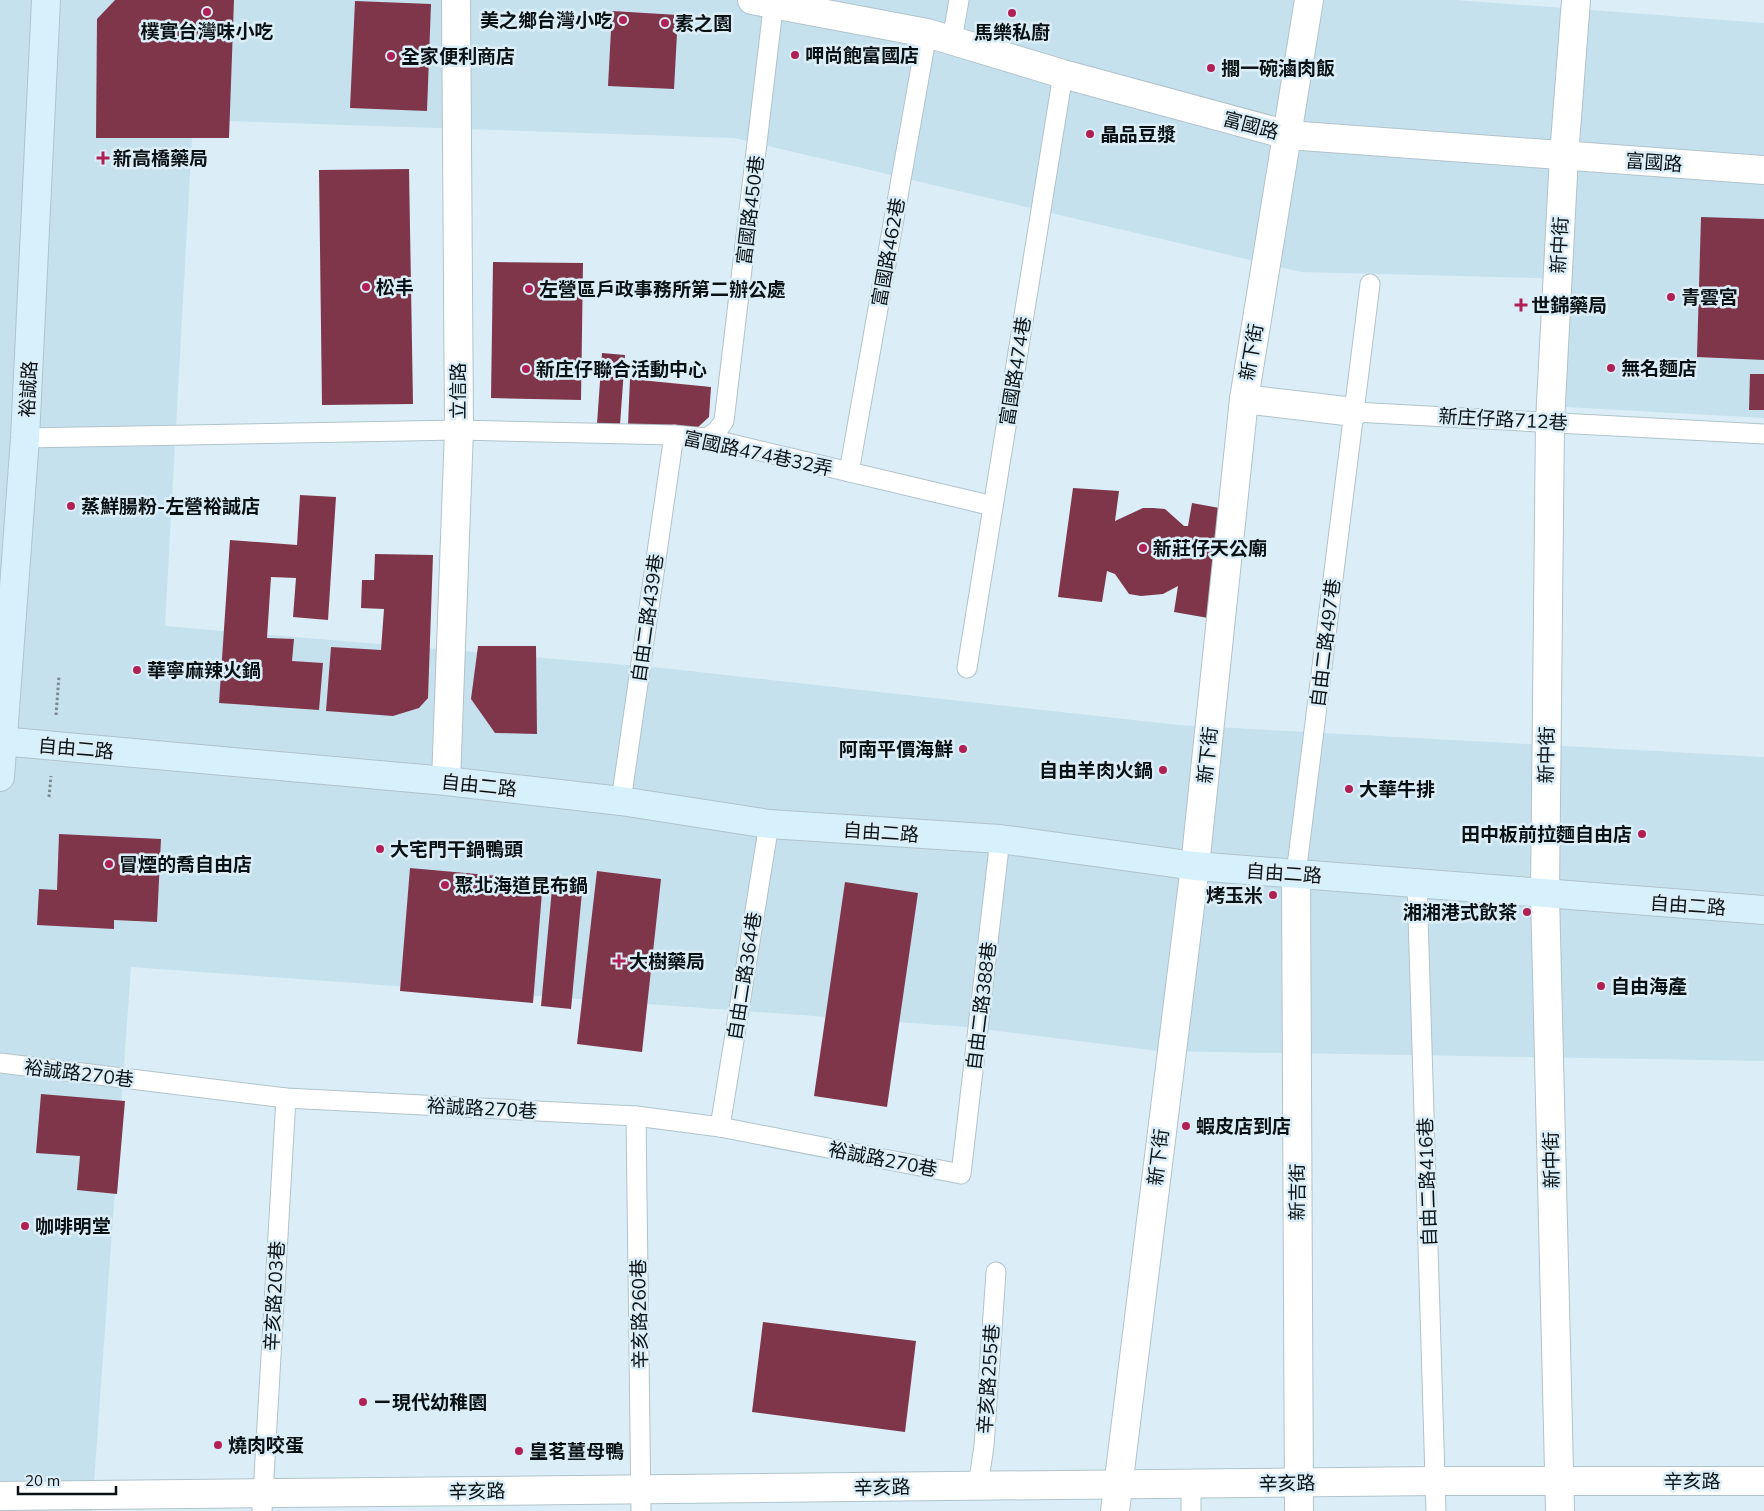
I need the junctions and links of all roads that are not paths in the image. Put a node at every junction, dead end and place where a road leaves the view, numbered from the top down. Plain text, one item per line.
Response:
1 (46, 0) edge
2 (456, 0) edge
3 (958, 0) edge
4 (1309, 0) edge
5 (1576, 0) edge
6 (767, 1) edge
7 (940, 36) junction
8 (1063, 74) junction
9 (1288, 135) junction
10 (1564, 156) junction
11 (1764, 170) edge
12 (1370, 284) dead end
13 (1244, 399) junction
14 (1354, 412) junction
15 (1550, 422) junction
16 (459, 430) junction
17 (1764, 434) edge
18 (674, 435) junction
19 (26, 438) junction
20 (706, 438) junction
21 (849, 472) junction
22 (993, 506) junction
23 (967, 668) dead end
24 (2, 741) edge
25 (0, 778) edge
26 (446, 781) junction
27 (621, 801) junction
28 (768, 824) junction
29 (1000, 839) junction
30 (1195, 866) junction
31 (1296, 874) junction
32 (1417, 882) junction
33 (1545, 894) junction
34 (1764, 910) edge
35 (0, 1063) edge
36 (286, 1098) junction
37 (636, 1116) junction
38 (720, 1127) junction
39 (961, 1174) joint
40 (996, 1272) dead end
41 (1436, 1481) junction
42 (1559, 1481) junction
43 (1764, 1481) edge
44 (1298, 1483) junction
45 (1191, 1484) junction
46 (978, 1486) junction
47 (0, 1496) edge
48 (1116, 1498) edge
49 (641, 1500) edge
50 (262, 1502) edge
51 (127, 1503) edge
52 (1191, 1511) edge
53 (1299, 1511) edge
54 (1436, 1511) edge
55 (1560, 1511) edge

1 - 19 street, 裕誠路
2 - 16 street, 立信路
3 - 7 lane, 富國路462巷
4 - 9 street, 新下街
5 - 10 street, 新中街
6 - 7 street, 富國路
6 - 20 lane, 富國路450巷
7 - 8 street, 富國路
7 - 21 lane, 富國路462巷
8 - 9 street, 富國路
8 - 22 lane, 富國路474巷
9 - 10 street, 富國路
9 - 13 street, 新下街
10 - 11 street, 富國路
10 - 15 street, 新中街
12 - 14 lane, 自由二路497巷
13 - 14 street, 新庄仔路712巷
13 - 30 street, 新下街
14 - 15 lane, 新庄仔路712巷
14 - 31 lane, 自由二路497巷
15 - 17 lane, 新庄仔路712巷
15 - 33 street, 新中街
16 - 18 lane, 富國路474巷32弄
16 - 19 lane, 富國路474巷32弄
16 - 26 street, 立信路
18 - 20 lane, 富國路474巷32弄
18 - 27 lane, 自由二路439巷
19 - 24 street, 裕誠路
20 - 21 lane, 富國路474巷32弄
21 - 22 lane, 富國路474巷32弄
22 - 23 lane, 富國路474巷
24 - 25 street, 裕誠路
24 - 26 street, 自由二路
26 - 27 street, 自由二路
27 - 28 street, 自由二路
28 - 29 street, 自由二路
28 - 38 lane, 自由二路364巷
29 - 30 street, 自由二路
29 - 39 lane, 自由二路388巷
30 - 31 street, 自由二路
30 - 48 street, 新下街
31 - 32 street, 自由二路
31 - 44 street, 新吉街
32 - 33 street, 自由二路
32 - 41 lane, 自由二路416巷
33 - 34 street, 自由二路
33 - 42 street, 新中街
35 - 36 lane, 裕誠路270巷
36 - 37 lane, 裕誠路270巷
36 - 50 lane, 辛亥路203巷
37 - 38 lane, 裕誠路270巷
37 - 49 lane, 辛亥路260巷
38 - 39 lane, 裕誠路270巷
40 - 46 lane, 辛亥路255巷
41 - 42 street, 辛亥路
41 - 44 street, 辛亥路
41 - 54 lane, 自由二路416巷
42 - 43 street, 辛亥路
42 - 55 street, 新中街
44 - 45 street, 辛亥路
44 - 53 street, 新吉街
45 - 48 street, 辛亥路
45 - 52 lane
46 - 48 street, 辛亥路
46 - 49 street, 辛亥路
47 - 51 street, 辛亥路
49 - 50 street, 辛亥路
50 - 51 street, 辛亥路

